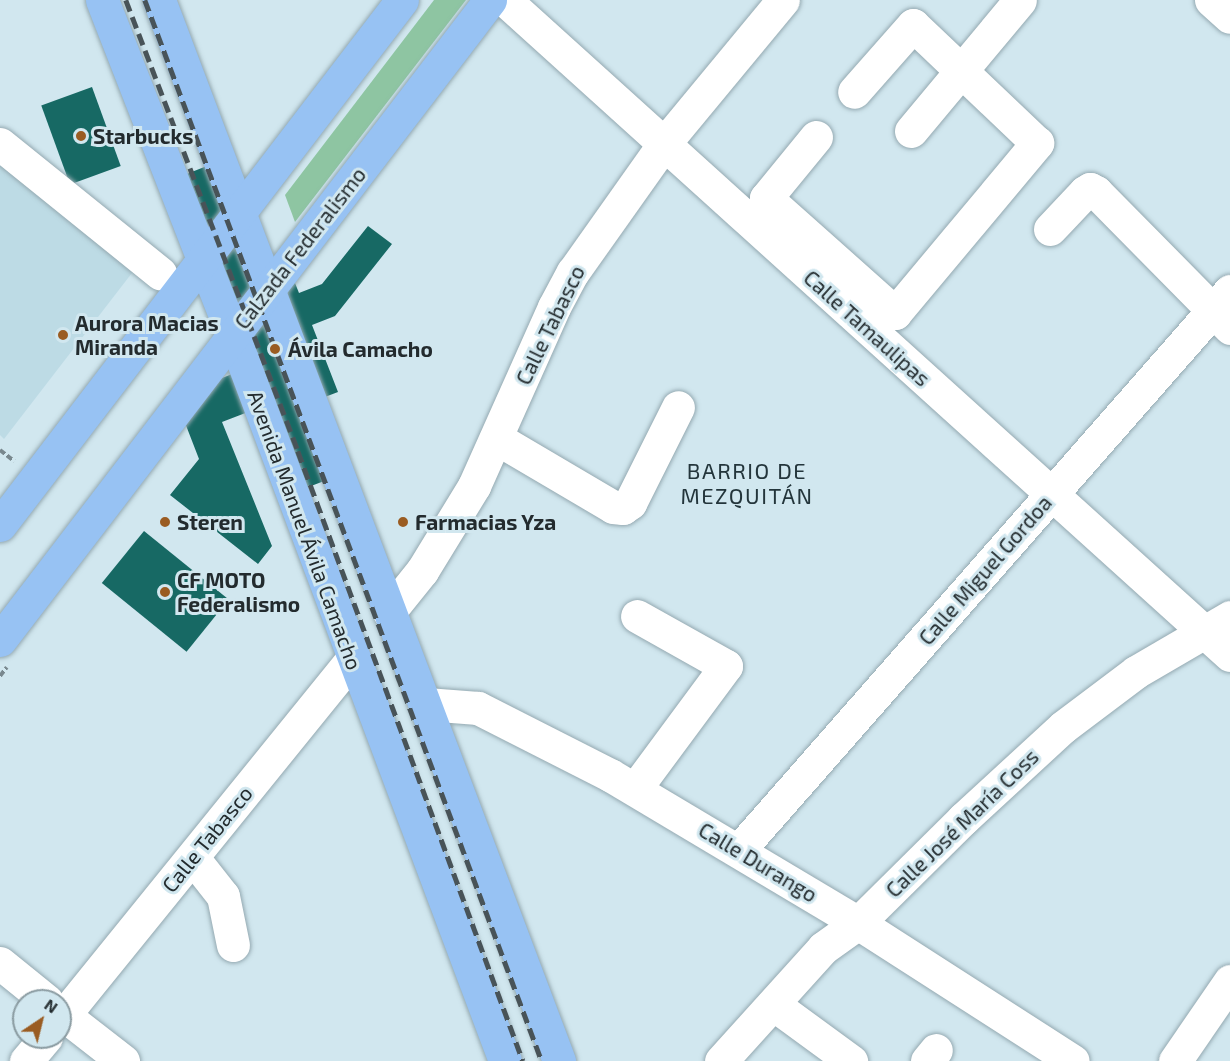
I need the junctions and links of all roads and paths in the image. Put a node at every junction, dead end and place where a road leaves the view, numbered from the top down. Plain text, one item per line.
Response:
1 (102, 0) edge
2 (159, 0) edge
3 (402, 0) edge
4 (490, 0) edge
5 (505, 0) edge
6 (783, 0) edge
7 (1020, 0) edge
8 (1211, 0) edge
9 (1230, 17) edge
10 (962, 70) junction
11 (854, 92) dead end
12 (911, 131) dead end
13 (816, 137) dead end
14 (0, 144) edge
15 (663, 145) junction
16 (240, 213) junction
17 (1050, 229) dead end
18 (202, 262) junction
19 (160, 273) dead end
20 (269, 289) junction
21 (1224, 310) edge
22 (232, 337) junction
23 (678, 407) dead end
24 (496, 438) junction
25 (1051, 495) junction
26 (0, 525) edge
27 (389, 612) junction
28 (638, 616) dead end
29 (1218, 625) edge
30 (0, 640) edge
31 (1230, 655) edge
32 (353, 658) junction
33 (426, 704) junction
34 (443, 749) junction
35 (392, 763) junction
36 (635, 789) junction
37 (471, 827) junction
38 (422, 840) junction
39 (739, 850) junction
40 (193, 858) junction
41 (858, 922) junction
42 (233, 945) dead end
43 (0, 963) edge
44 (1230, 981) edge
45 (26, 989) edge
46 (72, 997) edge
47 (773, 1004) junction
48 (72, 1028) edge
49 (123, 1061) edge
50 (505, 1061) edge
51 (559, 1061) edge
52 (721, 1061) edge
53 (850, 1061) edge
54 (1073, 1061) edge
55 (1175, 1061) edge

1 - 18 main road, Avenida Manuel Ávila Camacho
2 - 16 main road
3 - 16 main road
4 - 20 main road, Calzada Federalismo
5 - 15 street, Calle Tamaulipas
6 - 15 street, Calle Tabasco
7 - 10 street
8 - 9 street
10 - 11 street
10 - 12 street
10 - 13 street
14 - 19 street
15 - 24 street, Calle Tabasco
15 - 25 street, Calle Tamaulipas
16 - 18 main road
16 - 20 main road
17 - 21 street
18 - 22 main road, Avenida Manuel Ávila Camacho
18 - 26 main road
20 - 22 main road, Calzada Federalismo
20 - 27 main road
21 - 25 street, Calle Miguel Gordoa
22 - 30 main road, Calzada Federalismo
22 - 32 main road, Avenida Manuel Ávila Camacho
23 - 24 street
24 - 27 street, Calle Tabasco
25 - 29 street, Calle Tamaulipas
25 - 39 street, Calle Miguel Gordoa
27 - 33 main road
28 - 36 street
29 - 31 street, Calle Tamaulipas
29 - 41 street, Calle José María Coss
32 - 35 main road, Avenida Manuel Ávila Camacho
32 - 40 street, Calle Tabasco
33 - 34 main road
33 - 36 street, Calle Durango
34 - 35 main road
34 - 37 main road
35 - 38 main road, Avenida Manuel Ávila Camacho
36 - 39 street, Calle Durango
37 - 38 main road
37 - 51 main road
38 - 50 main road, Avenida Manuel Ávila Camacho
39 - 41 street, Calle Durango
40 - 42 street
40 - 46 street, Calle Tabasco
41 - 47 street, Calle José María Coss
41 - 54 street, Calle Durango
43 - 45 street
44 - 55 street
47 - 52 street, Calle José María Coss
47 - 53 street
48 - 49 street

